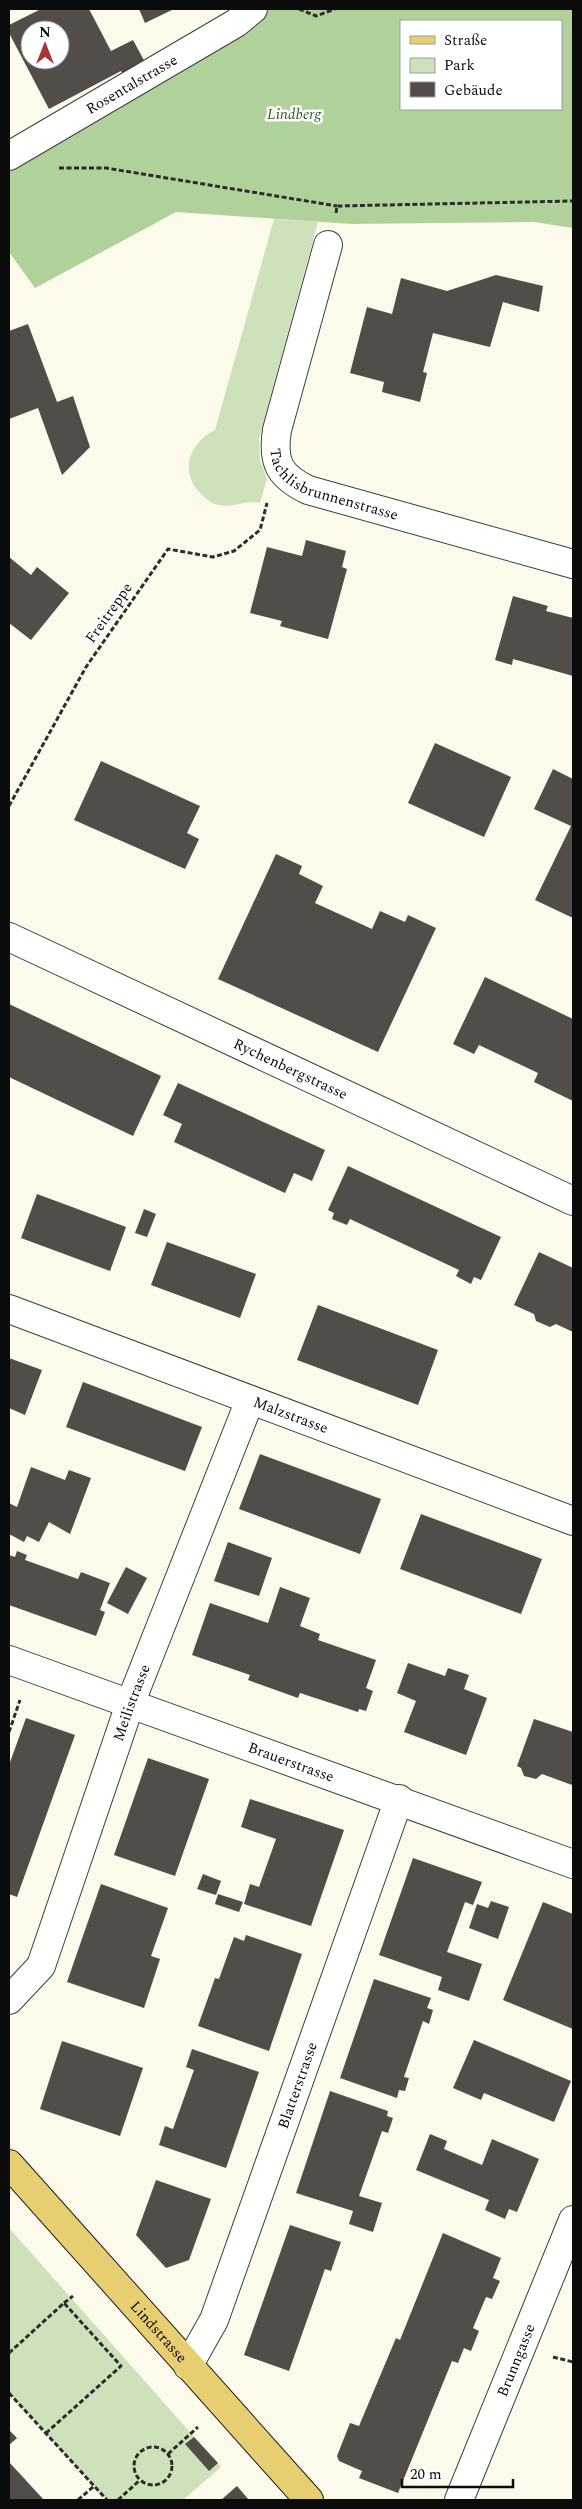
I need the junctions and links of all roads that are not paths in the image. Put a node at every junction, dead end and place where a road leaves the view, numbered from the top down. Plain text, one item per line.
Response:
1 (253, 9) edge
2 (9, 156) edge
3 (328, 245) road end
4 (573, 564) edge
5 (9, 937) edge
6 (573, 1201) edge
7 (9, 1309) edge
8 (250, 1400) junction
9 (573, 1522) edge
10 (9, 1660) edge
11 (130, 1704) junction
12 (399, 1799) junction
13 (573, 1864) edge
14 (9, 2000) edge
15 (9, 2164) edge
16 (573, 2220) edge
17 (188, 2366) junction
18 (309, 2500) edge
19 (459, 2500) edge

1 - 2 street, Rosentalstrasse
3 - 4 street, Tachlisbrunnenstrasse
5 - 6 street, Rychenbergstrasse
7 - 8 street, Malzstrasse
8 - 9 street, Malzstrasse
8 - 11 street, Meilistrasse
10 - 11 street, Brauerstrasse
11 - 12 street, Brauerstrasse
11 - 14 street, Meilistrasse
12 - 13 street, Brauerstrasse
12 - 17 street, Blatterstrasse
15 - 17 main road, Lindstrasse
16 - 19 street, Brunngasse
17 - 18 main road, Lindstrasse

